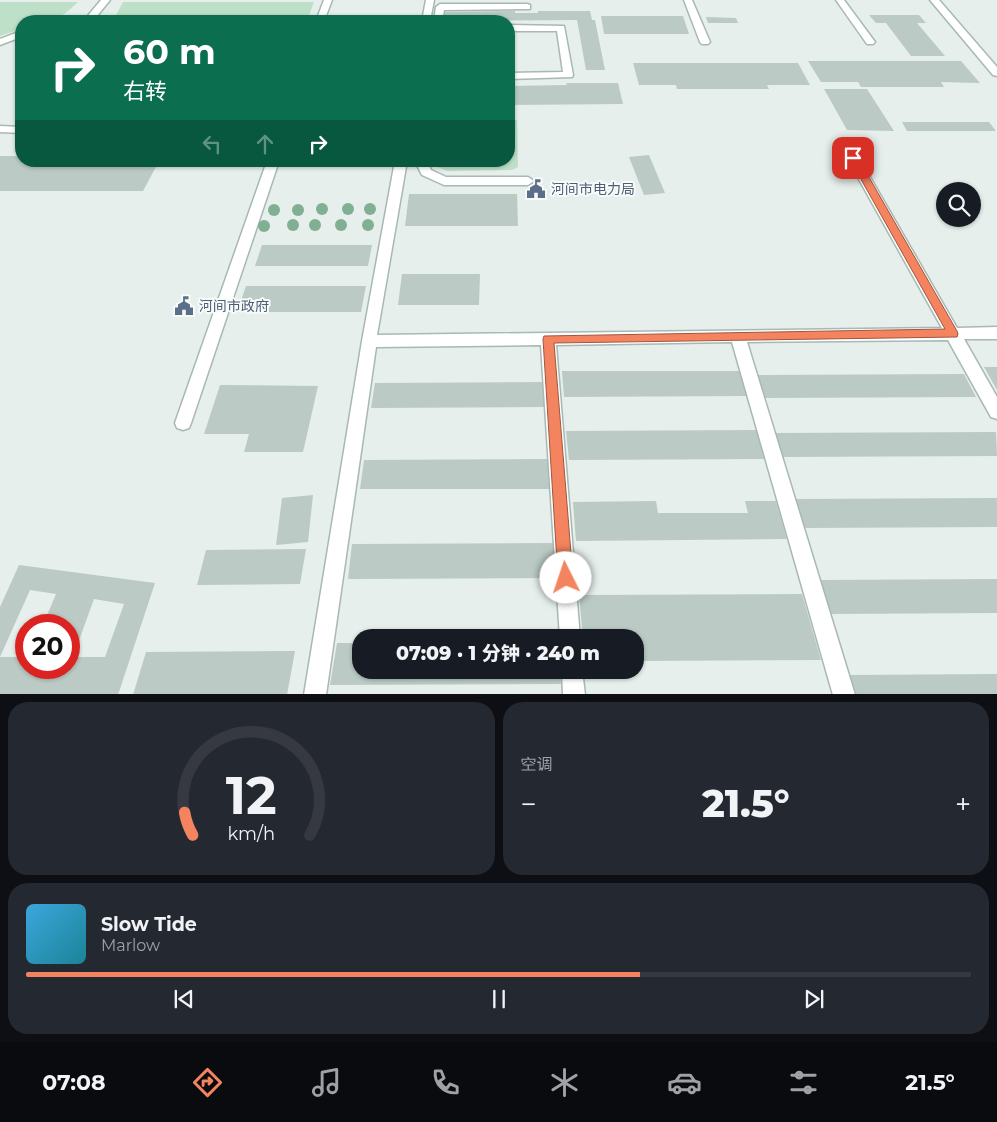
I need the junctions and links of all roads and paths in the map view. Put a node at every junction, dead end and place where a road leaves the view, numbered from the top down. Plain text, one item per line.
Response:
1 (106, 0) edge
2 (328, 0) edge
3 (430, 0) edge
4 (688, 0) edge
5 (840, 0) edge
6 (934, 0) edge
7 (528, 14) edge
8 (90, 15) edge
9 (322, 15) edge
10 (427, 15) edge
11 (439, 15) edge
12 (515, 24) edge
13 (15, 36) edge
14 (0, 42) edge
15 (705, 42) dead end
16 (870, 42) dead end
17 (997, 73) edge
18 (515, 76) edge
19 (0, 130) edge
20 (15, 130) edge
21 (853, 158) dead end
22 (270, 167) edge
23 (400, 167) edge
24 (424, 167) edge
25 (528, 181) dead end
26 (997, 333) edge
27 (953, 334) junction
28 (738, 336) junction
29 (548, 339) junction
30 (368, 341) junction
31 (997, 412) edge
32 (184, 422) dead end
33 (569, 629) edge
34 (573, 679) edge
35 (315, 694) edge
36 (574, 694) edge
37 (844, 694) edge

1 - 8 street
2 - 9 street
3 - 10 street
4 - 15 street
5 - 16 street
6 - 17 street
7 - 11 street
7 - 12 street
7 - 18 street
13 - 14 street
19 - 20 street
21 - 27 street
22 - 32 street
23 - 30 street
24 - 25 street
26 - 27 street
27 - 28 street
27 - 31 street
28 - 29 street
28 - 37 street
29 - 30 street
29 - 33 street
30 - 35 street
34 - 36 street

